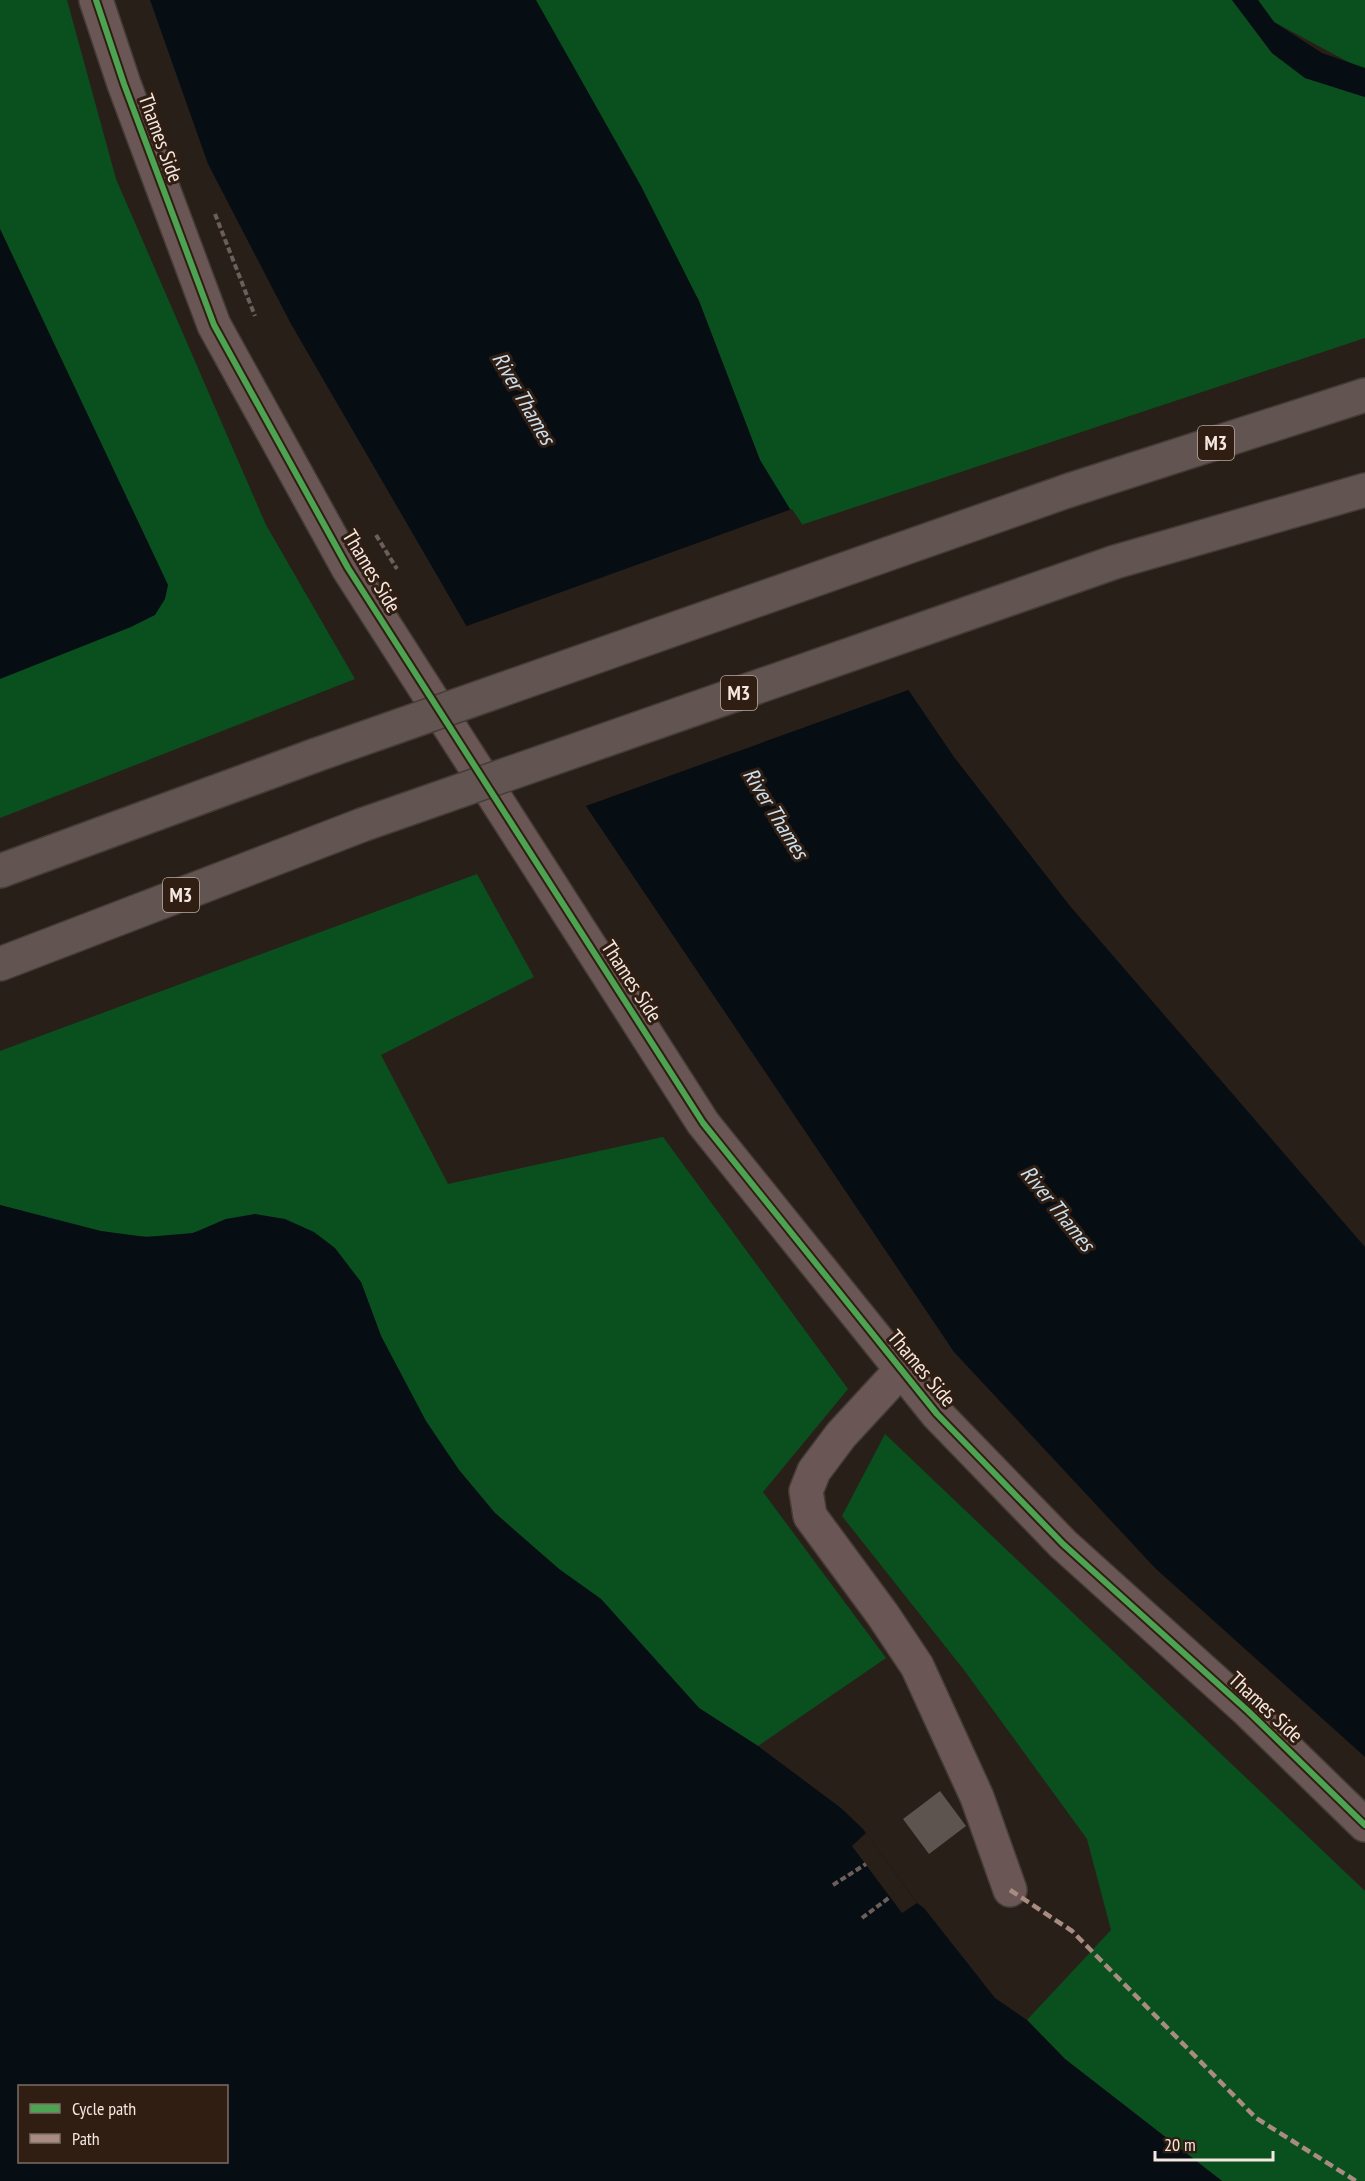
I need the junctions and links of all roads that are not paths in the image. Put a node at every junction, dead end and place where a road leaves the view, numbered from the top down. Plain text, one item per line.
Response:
1 (96, 0) edge
2 (1365, 395) edge
3 (1365, 490) edge
4 (0, 871) edge
5 (0, 964) edge
6 (901, 1370) junction
7 (1365, 1825) edge
8 (1010, 1890) dead end

1 - 6 street, Thames Side
2 - 4 highway, M3, bridge
3 - 5 highway, M3, bridge
6 - 7 street, Thames Side
6 - 8 street

